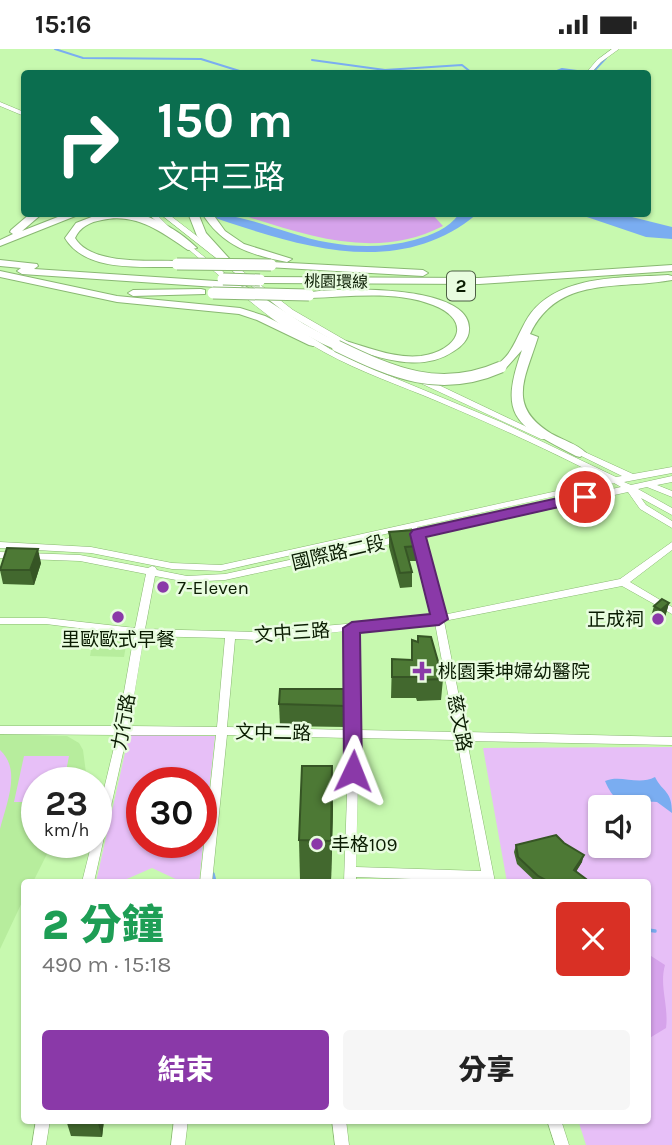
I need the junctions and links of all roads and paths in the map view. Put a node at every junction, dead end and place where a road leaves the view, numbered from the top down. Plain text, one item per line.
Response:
1 (614, 51) edge
2 (592, 70) edge
3 (0, 98) edge
4 (0, 104) edge
5 (21, 107) edge
6 (21, 113) edge
7 (33, 217) edge
8 (67, 217) edge
9 (108, 217) edge
10 (138, 217) edge
11 (155, 217) edge
12 (167, 217) edge
13 (195, 217) edge
14 (209, 217) edge
15 (0, 241) edge
16 (192, 248) junction
17 (0, 263) edge
18 (232, 268) junction
19 (672, 268) edge
20 (0, 271) edge
21 (410, 272) junction
22 (600, 274) junction
23 (652, 275) junction
24 (672, 276) edge
25 (229, 281) junction
26 (38, 282) junction
27 (264, 283) junction
28 (547, 304) junction
29 (313, 343) junction
30 (340, 344) junction
31 (446, 401) junction
32 (580, 453) junction
33 (672, 470) edge
34 (672, 479) edge
35 (617, 480) junction
36 (630, 482) junction
37 (645, 484) junction
38 (581, 488) junction
39 (672, 496) edge
40 (672, 512) edge
41 (672, 525) edge
42 (416, 530) junction
43 (0, 545) edge
44 (672, 545) edge
45 (0, 555) edge
46 (153, 568) junction
47 (623, 582) junction
48 (672, 611) edge
49 (439, 619) junction
50 (0, 621) edge
51 (352, 628) junction
52 (139, 632) junction
53 (230, 635) junction
54 (0, 730) edge
55 (222, 730) junction
56 (123, 731) junction
57 (354, 733) junction
58 (463, 737) junction
59 (672, 741) edge
60 (351, 877) edge
61 (89, 879) edge
62 (206, 879) edge
63 (489, 879) edge
64 (42, 1124) edge
65 (181, 1124) edge
66 (339, 1124) edge
67 (555, 1124) edge
68 (39, 1145) edge
69 (178, 1145) edge
70 (342, 1145) edge
71 (562, 1145) edge

1 - 2 street
3 - 5 street
4 - 6 street
7 - 15 highway
8 - 15 highway
9 - 21 highway, bridge
10 - 16 highway, bridge
11 - 16 street
12 - 18 street
13 - 18 highway
14 - 21 highway
16 - 25 street
17 - 25 highway, 桃園環線 / 2
18 - 30 street
19 - 23 highway, 桃園環線 / 2
20 - 25 highway, 桃園環線 / 2
20 - 26 highway
21 - 22 highway
22 - 23 highway, 桃園環線 / 2
22 - 27 highway, 桃園環線 / 2
23 - 24 highway
23 - 27 highway, 桃園環線 / 2
23 - 28 highway
25 - 27 highway, 桃園環線 / 2
25 - 29 street
25 - 30 highway
26 - 29 highway
26 - 30 highway, bridge
28 - 30 highway, bridge
28 - 32 highway
29 - 31 street
30 - 32 street
31 - 35 street
31 - 38 street
32 - 36 street
33 - 36 street, 國際路二段
34 - 37 street, 國際路二段
35 - 36 street
35 - 38 street, 國際路二段
36 - 37 street, 國際路二段
36 - 40 street
36 - 41 street
36 - 42 street, 國際路二段
37 - 39 street
38 - 42 street, 國際路二段
42 - 46 street, 國際路二段
42 - 49 street, 慈文路
43 - 46 street, 國際路二段
44 - 47 street
45 - 46 street, 國際路二段
46 - 52 street, 力行路
47 - 48 street
47 - 49 street, 文中三路
49 - 51 street, 文中三路
49 - 58 street, 慈文路
50 - 52 street, 文中三路
51 - 53 street, 文中三路
51 - 57 street
52 - 53 street, 文中三路
52 - 56 street, 力行路
53 - 55 street
54 - 56 street, 文中二路
55 - 56 street, 文中二路
55 - 57 street, 文中二路
55 - 62 street
56 - 61 street, 力行路
57 - 58 street, 文中二路
57 - 60 street
58 - 59 street, 文中二路
58 - 63 street, 慈文路
60 - 63 street
64 - 68 street
65 - 69 street
66 - 70 street
67 - 71 street

